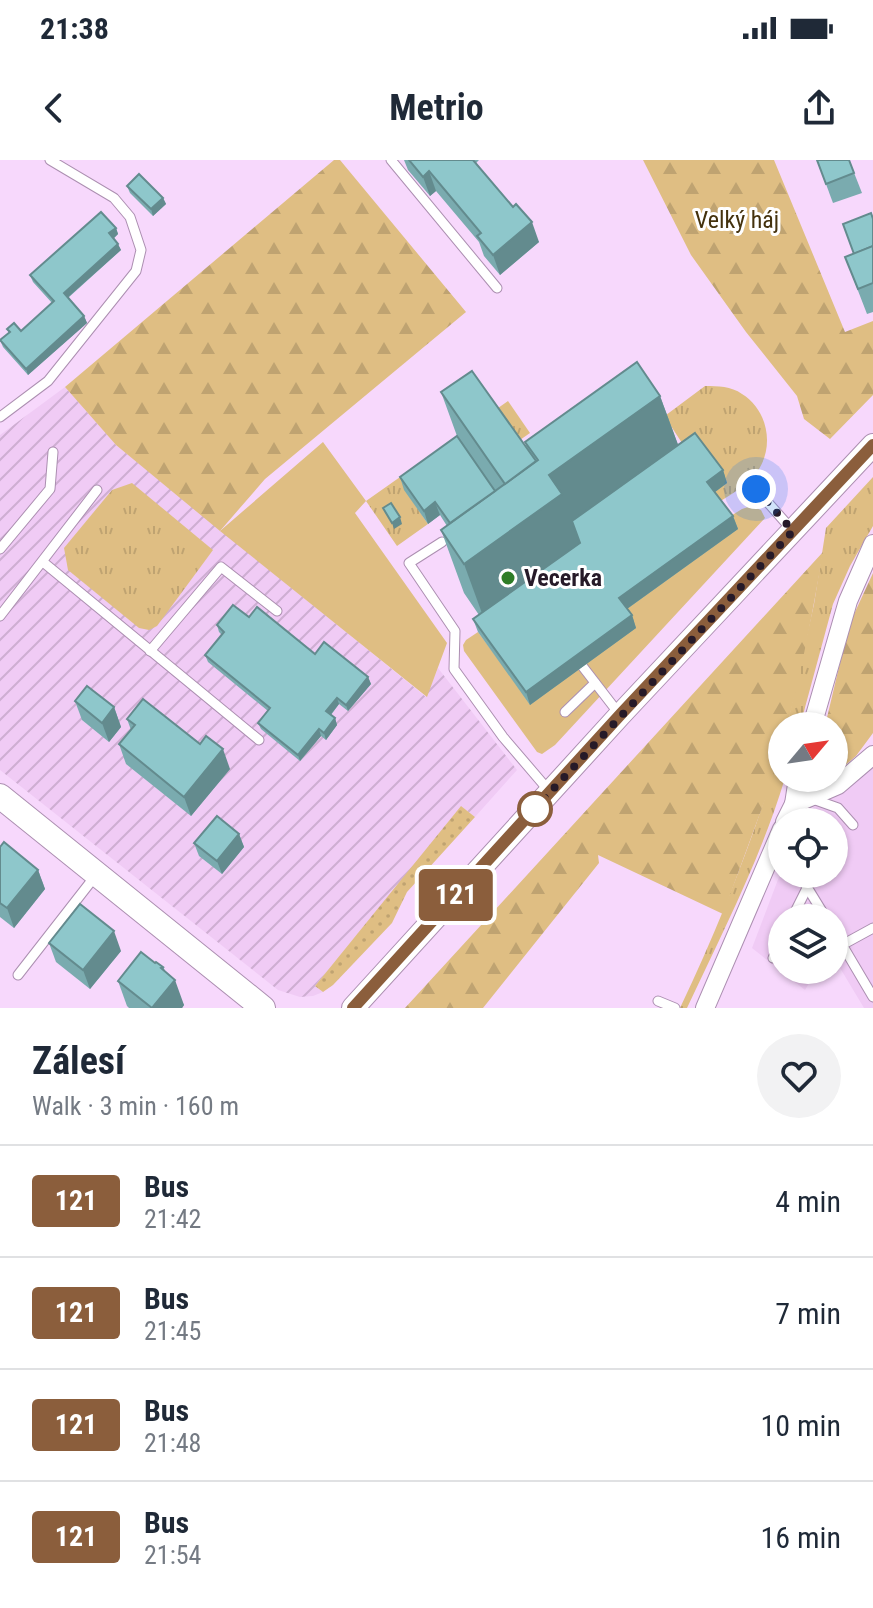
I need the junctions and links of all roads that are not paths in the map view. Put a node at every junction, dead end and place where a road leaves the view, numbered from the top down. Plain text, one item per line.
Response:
1 (50, 160) edge
2 (391, 160) edge
3 (497, 288) dead end
4 (0, 417) edge
5 (873, 445) edge
6 (53, 452) dead end
7 (756, 489) dead end
8 (97, 490) dead end
9 (793, 531) junction
10 (442, 542) dead end
11 (873, 544) edge
12 (0, 549) edge
13 (43, 562) junction
14 (277, 611) dead end
15 (0, 616) edge
16 (150, 651) junction
17 (583, 667) dead end
18 (595, 683) junction
19 (565, 712) dead end
20 (816, 712) edge
21 (620, 715) junction
22 (259, 740) dead end
23 (873, 755) edge
24 (550, 792) junction
25 (800, 792) edge
26 (0, 796) edge
27 (801, 801) junction
28 (796, 808) edge
29 (853, 825) dead end
30 (768, 873) edge
31 (96, 875) junction
32 (807, 888) joint
33 (799, 904) edge
34 (816, 904) edge
35 (873, 928) edge
36 (848, 942) edge
37 (848, 955) edge
38 (18, 975) dead end
39 (873, 997) edge
40 (658, 1001) dead end
41 (263, 1008) edge
42 (353, 1008) edge
43 (675, 1008) edge
44 (705, 1008) edge

1 - 4 lane
2 - 3 lane
5 - 9 street
6 - 12 lane
7 - 9 lane
8 - 13 lane
9 - 21 street
10 - 24 lane
11 - 20 street
13 - 15 lane
13 - 16 lane
14 - 16 lane
16 - 22 lane
17 - 18 lane
18 - 19 lane
18 - 21 lane
21 - 24 street
23 - 27 street
24 - 42 street
25 - 27 street
26 - 31 main road
27 - 28 street
27 - 29 lane
30 - 44 street
31 - 38 lane
31 - 41 main road
32 - 33 lane
32 - 34 lane
35 - 36 lane
37 - 39 lane
40 - 43 lane

